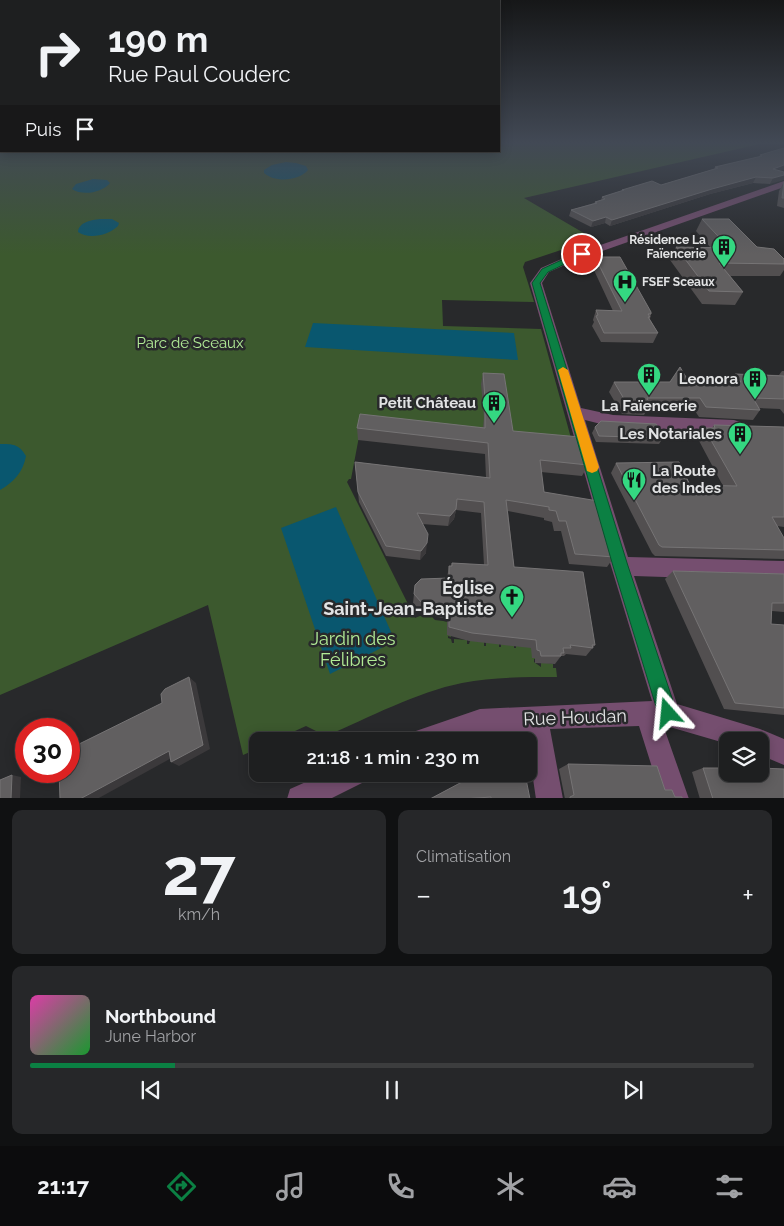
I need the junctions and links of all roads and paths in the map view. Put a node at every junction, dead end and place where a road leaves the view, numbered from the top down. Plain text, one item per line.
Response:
1 (781, 187) edge
2 (576, 412) junction
3 (746, 427) edge
4 (620, 566) junction
5 (784, 571) edge
6 (657, 714) junction
7 (536, 718) junction
8 (448, 732) edge
9 (723, 732) edge
10 (769, 746) edge
11 (784, 752) edge
12 (335, 782) edge
13 (300, 798) edge
14 (550, 798) edge
15 (676, 798) edge

1 - 2 street
2 - 3 street
2 - 4 street
4 - 5 street
4 - 6 street
6 - 7 street, Rue Houdan
6 - 9 street, Rue Houdan
6 - 15 street
7 - 8 street, Rue Houdan
7 - 14 street
10 - 11 street
12 - 13 street

